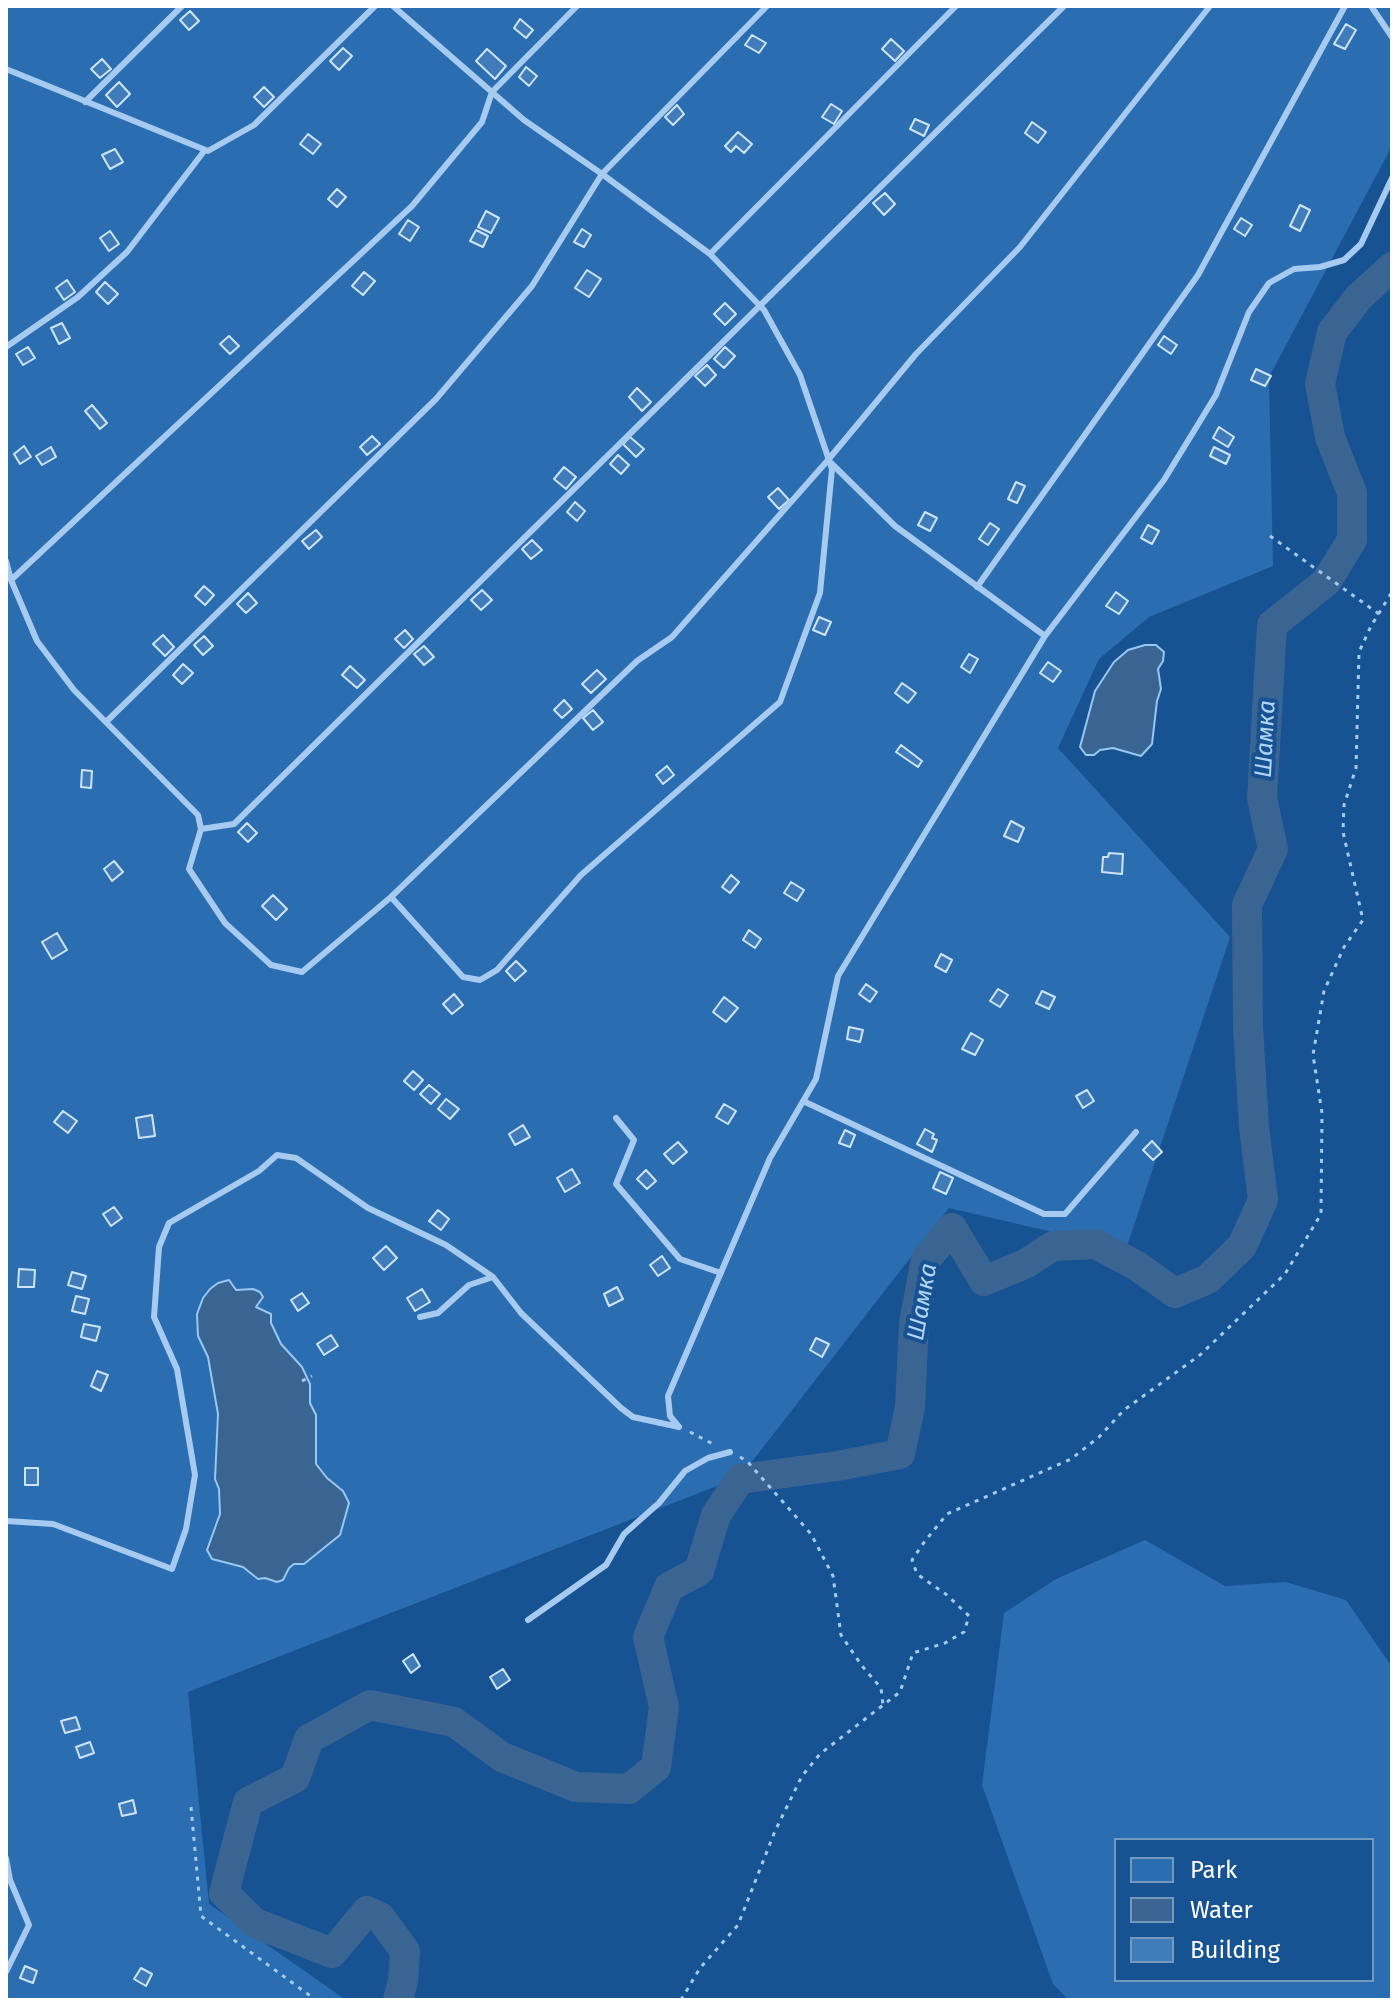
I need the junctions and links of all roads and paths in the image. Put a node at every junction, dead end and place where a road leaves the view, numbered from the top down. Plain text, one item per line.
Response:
1 (182, 6) edge
2 (375, 6) edge
3 (393, 6) edge
4 (577, 6) edge
5 (767, 6) edge
6 (956, 6) edge
7 (1064, 6) edge
8 (1210, 6) edge
9 (1345, 6) edge
10 (1371, 6) edge
11 (1392, 37) edge
12 (6, 69) edge
13 (492, 92) junction
14 (85, 102) junction
15 (205, 150) junction
16 (602, 174) junction
17 (1392, 178) edge
18 (710, 254) junction
19 (759, 304) junction
20 (6, 347) edge
21 (828, 460) junction
22 (1270, 536) dead end
23 (6, 561) edge
24 (11, 580) junction
25 (977, 587) junction
26 (1392, 592) edge
27 (1379, 614) junction
28 (1045, 636) junction
29 (107, 721) junction
30 (201, 829) junction
31 (391, 897) junction
32 (803, 1101) junction
33 (616, 1118) dead end
34 (1136, 1132) dead end
35 (721, 1273) junction
36 (493, 1277) junction
37 (420, 1317) dead end
38 (312, 1376) dead end
39 (302, 1381) dead end
40 (679, 1427) junction
41 (730, 1452) junction
42 (6, 1521) edge
43 (528, 1620) dead end
44 (883, 1705) junction
45 (191, 1807) dead end
46 (6, 1858) edge
47 (6, 1972) edge
48 (316, 2000) edge
49 (681, 2000) edge

1 - 14 lane
2 - 15 lane
3 - 13 lane
4 - 13 lane
5 - 16 lane
6 - 18 lane
7 - 19 lane
8 - 21 lane
9 - 25 lane
10 - 11 lane
12 - 14 lane
13 - 16 lane
13 - 24 lane
14 - 15 lane
15 - 20 lane
16 - 18 lane
16 - 29 lane
17 - 28 lane
18 - 19 lane
19 - 21 lane
19 - 30 lane
21 - 25 lane
21 - 31 lane
21 - 31 lane
22 - 27 path
23 - 24 lane
24 - 29 lane
25 - 28 lane
26 - 27 path
27 - 44 path
28 - 32 lane
29 - 30 lane
30 - 31 lane
32 - 34 lane
32 - 35 lane
33 - 35 lane
35 - 40 lane
36 - 37 lane
36 - 40 lane
36 - 42 lane
38 - 39 path
40 - 41 path
41 - 43 lane
41 - 44 path
44 - 49 path
45 - 48 path
46 - 47 lane

